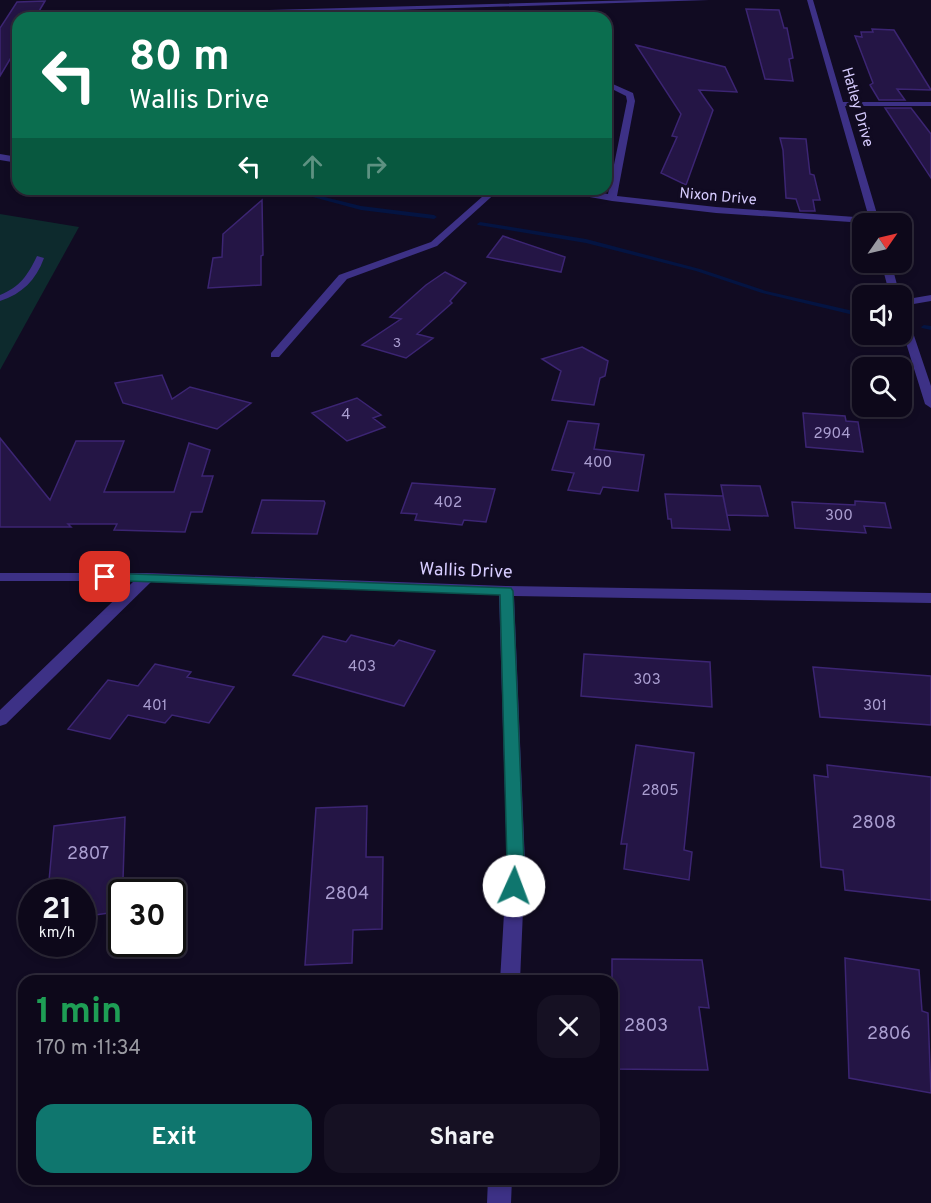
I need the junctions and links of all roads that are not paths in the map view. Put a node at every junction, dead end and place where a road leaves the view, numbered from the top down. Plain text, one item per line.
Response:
1 (706, 0) edge
2 (810, 0) edge
3 (268, 12) edge
4 (612, 86) edge
5 (841, 104) junction
6 (931, 104) edge
7 (489, 195) edge
8 (594, 195) edge
9 (612, 198) junction
10 (872, 213) edge
11 (852, 221) edge
12 (40, 258) dead end
13 (0, 298) edge
14 (931, 298) edge
15 (912, 301) edge
16 (912, 345) edge
17 (275, 355) dead end
18 (931, 404) edge
19 (0, 577) edge
20 (147, 577) junction
21 (506, 591) junction
22 (931, 598) edge
23 (0, 720) edge
24 (510, 975) edge
25 (500, 1185) edge
26 (499, 1203) edge

1 - 3 street
2 - 5 street, Hatley Drive
4 - 9 street
5 - 6 street
5 - 10 street, Hatley Drive
7 - 17 street
8 - 9 street, Nixon Drive
9 - 11 street, Nixon Drive
12 - 13 lane
14 - 15 street
16 - 18 street
19 - 20 street, Wallis Drive
20 - 21 street, Wallis Drive
20 - 23 street
21 - 22 street, Wallis Drive
21 - 24 street
25 - 26 street

